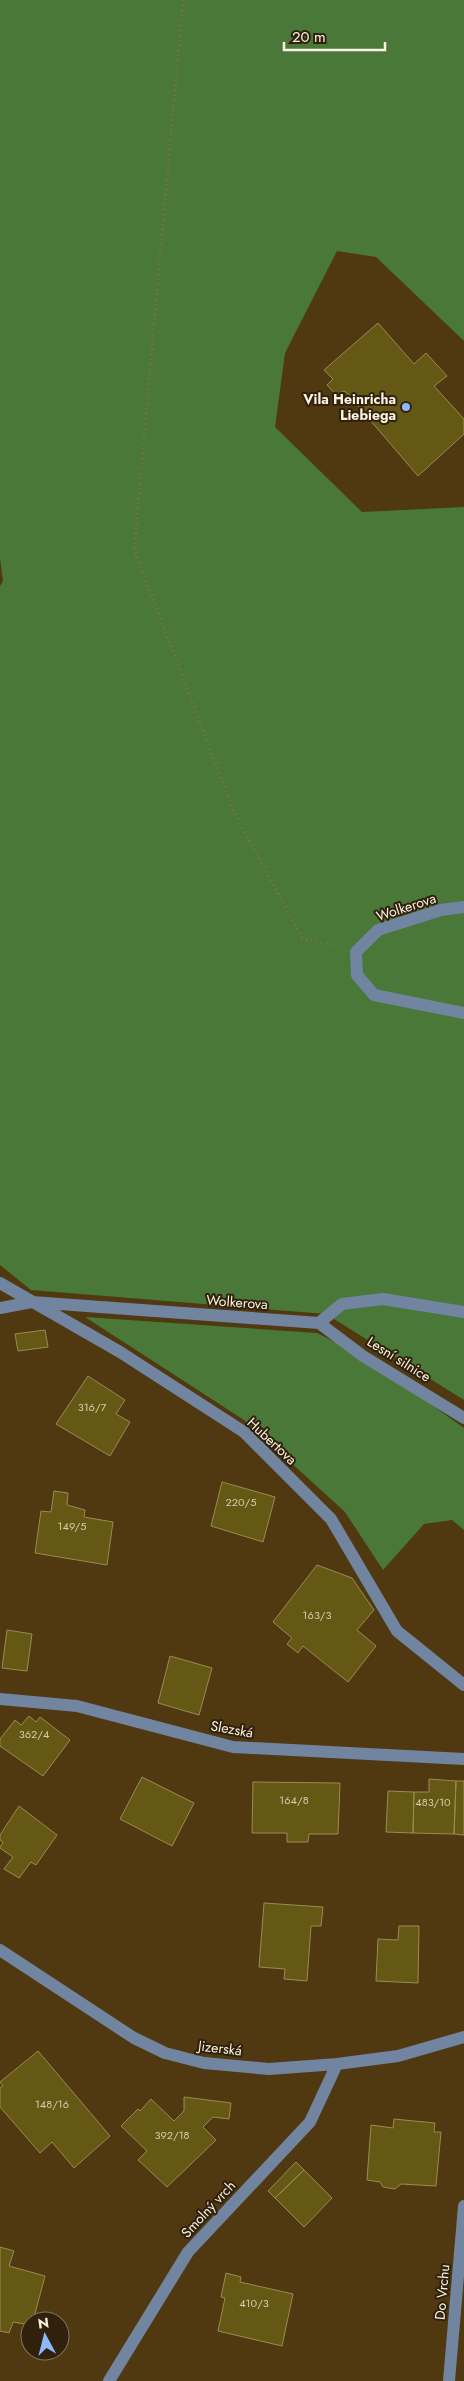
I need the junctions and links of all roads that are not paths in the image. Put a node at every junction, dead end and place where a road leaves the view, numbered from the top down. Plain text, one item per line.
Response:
1 (464, 907) edge
2 (464, 1013) edge
3 (0, 1283) edge
4 (32, 1302) junction
5 (0, 1308) edge
6 (464, 1312) edge
7 (319, 1323) junction
8 (464, 1418) edge
9 (464, 1685) edge
10 (0, 1700) edge
11 (464, 1759) edge
12 (0, 1950) edge
13 (464, 2038) edge
14 (337, 2064) junction
15 (464, 2206) edge
16 (109, 2381) edge
17 (450, 2381) edge

1 - 2 street, Wolkerova
3 - 4 street, Hubertova
4 - 5 street, Wolkerova
4 - 7 street, Wolkerova
4 - 9 street, Hubertova
6 - 7 street
7 - 8 street, Lesní silnice
10 - 11 street, Slezská
12 - 14 street, Jizerská
13 - 14 street, Jizerská
14 - 16 street, Smolný vrch
15 - 17 street, Do Vrchu

